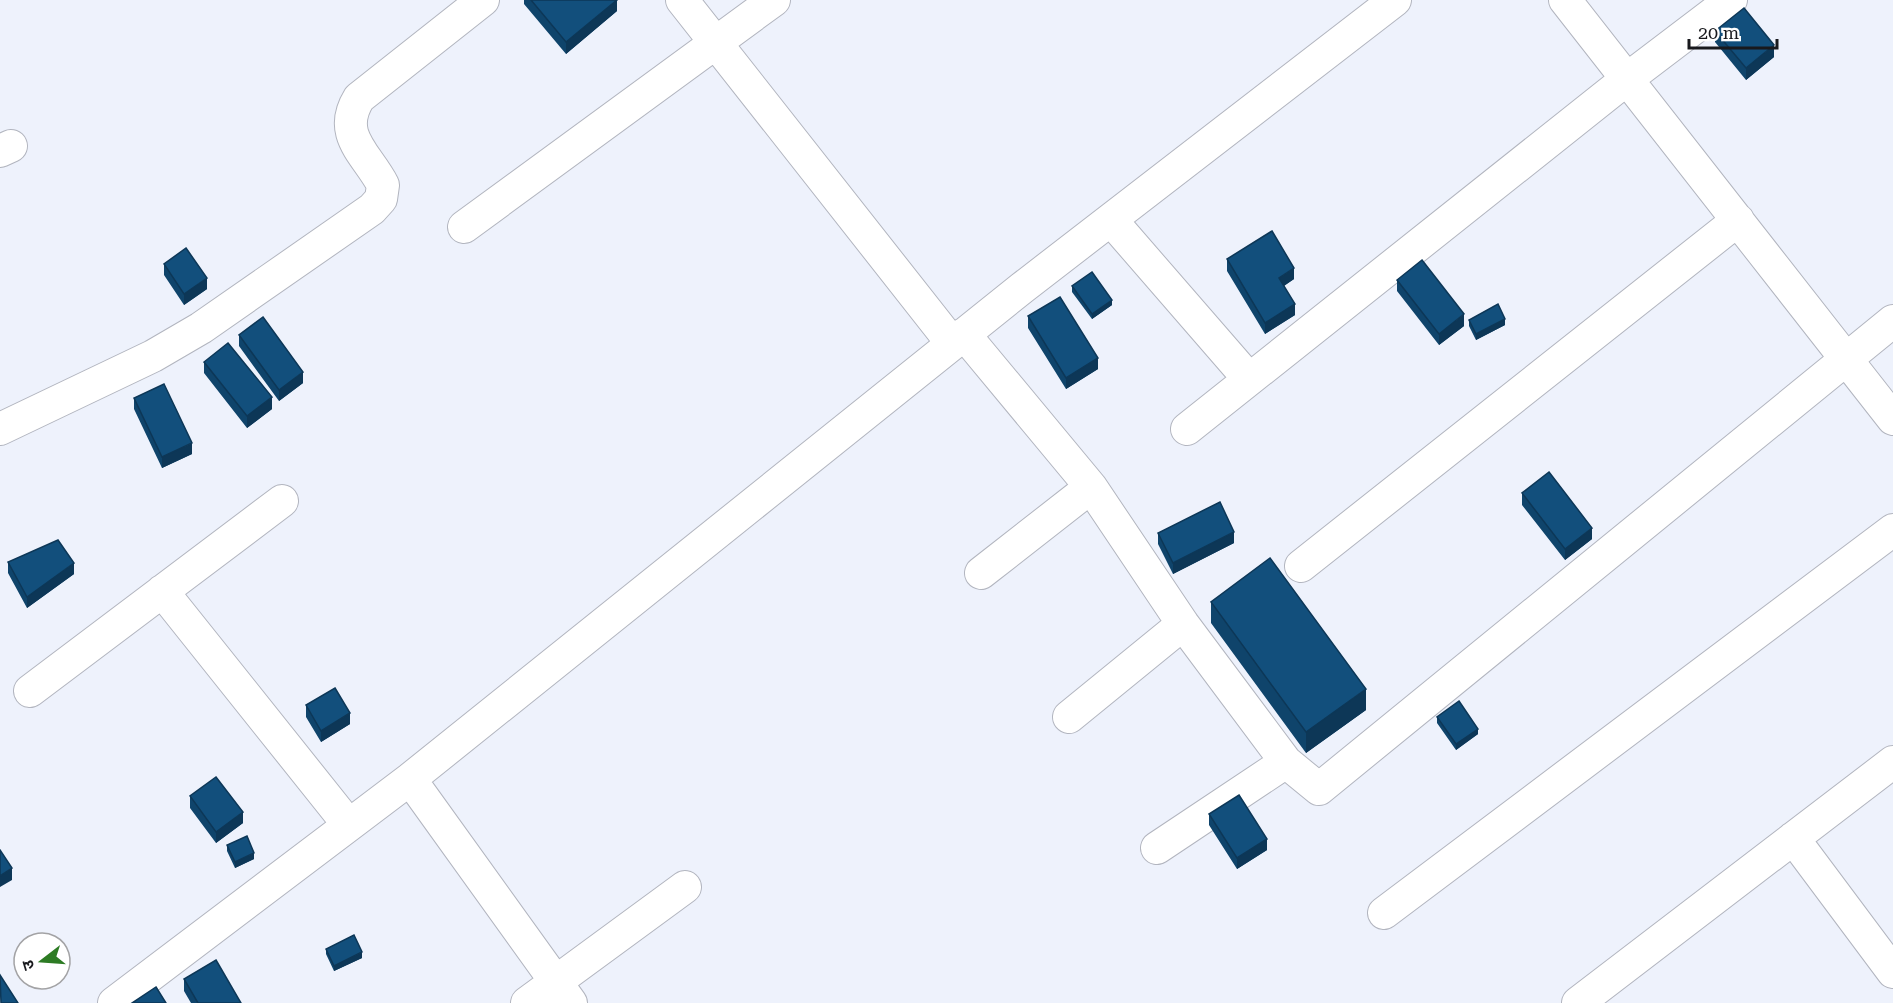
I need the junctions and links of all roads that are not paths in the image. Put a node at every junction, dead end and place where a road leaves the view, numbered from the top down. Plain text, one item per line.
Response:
1 (483, 0) edge
2 (682, 0) edge
3 (774, 0) edge
4 (1395, 0) edge
5 (1565, 0) edge
6 (1731, 0) edge
7 (716, 45) junction
8 (1627, 79) junction
9 (1111, 220) junction
10 (1738, 220) junction
11 (464, 227) dead end
12 (1893, 321) edge
13 (958, 339) junction
14 (1845, 357) junction
15 (1249, 379) junction
16 (1893, 419) edge
17 (0, 429) edge
18 (1187, 429) dead end
19 (1091, 487) junction
20 (282, 501) dead end
21 (1893, 530) edge
22 (1301, 566) dead end
23 (981, 573) dead end
24 (162, 591) junction
25 (1184, 624) junction
26 (30, 691) dead end
27 (1069, 717) dead end
28 (1286, 762) junction
29 (1893, 762) edge
30 (410, 778) junction
31 (348, 824) junction
32 (1793, 838) junction
33 (1156, 848) dead end
34 (685, 887) dead end
35 (1384, 913) dead end
36 (1893, 972) edge
37 (564, 992) edge
38 (114, 1003) edge
39 (527, 1003) edge
40 (1578, 1003) edge

1 - 17 street
2 - 7 street
3 - 7 street
4 - 9 street
5 - 8 street
6 - 8 street
7 - 11 street
7 - 13 street
8 - 10 street
8 - 15 street
9 - 13 street
9 - 15 street
10 - 14 street
10 - 22 street
12 - 14 street
13 - 19 street
13 - 30 street
14 - 16 street
14 - 28 street
15 - 18 street
19 - 23 street
19 - 25 street
20 - 24 street
21 - 35 street
24 - 26 street
24 - 31 street
25 - 27 street
25 - 28 street
28 - 33 street
29 - 32 street
30 - 31 street
30 - 37 street
31 - 38 street
32 - 36 street
32 - 40 street
34 - 37 street
37 - 39 street

